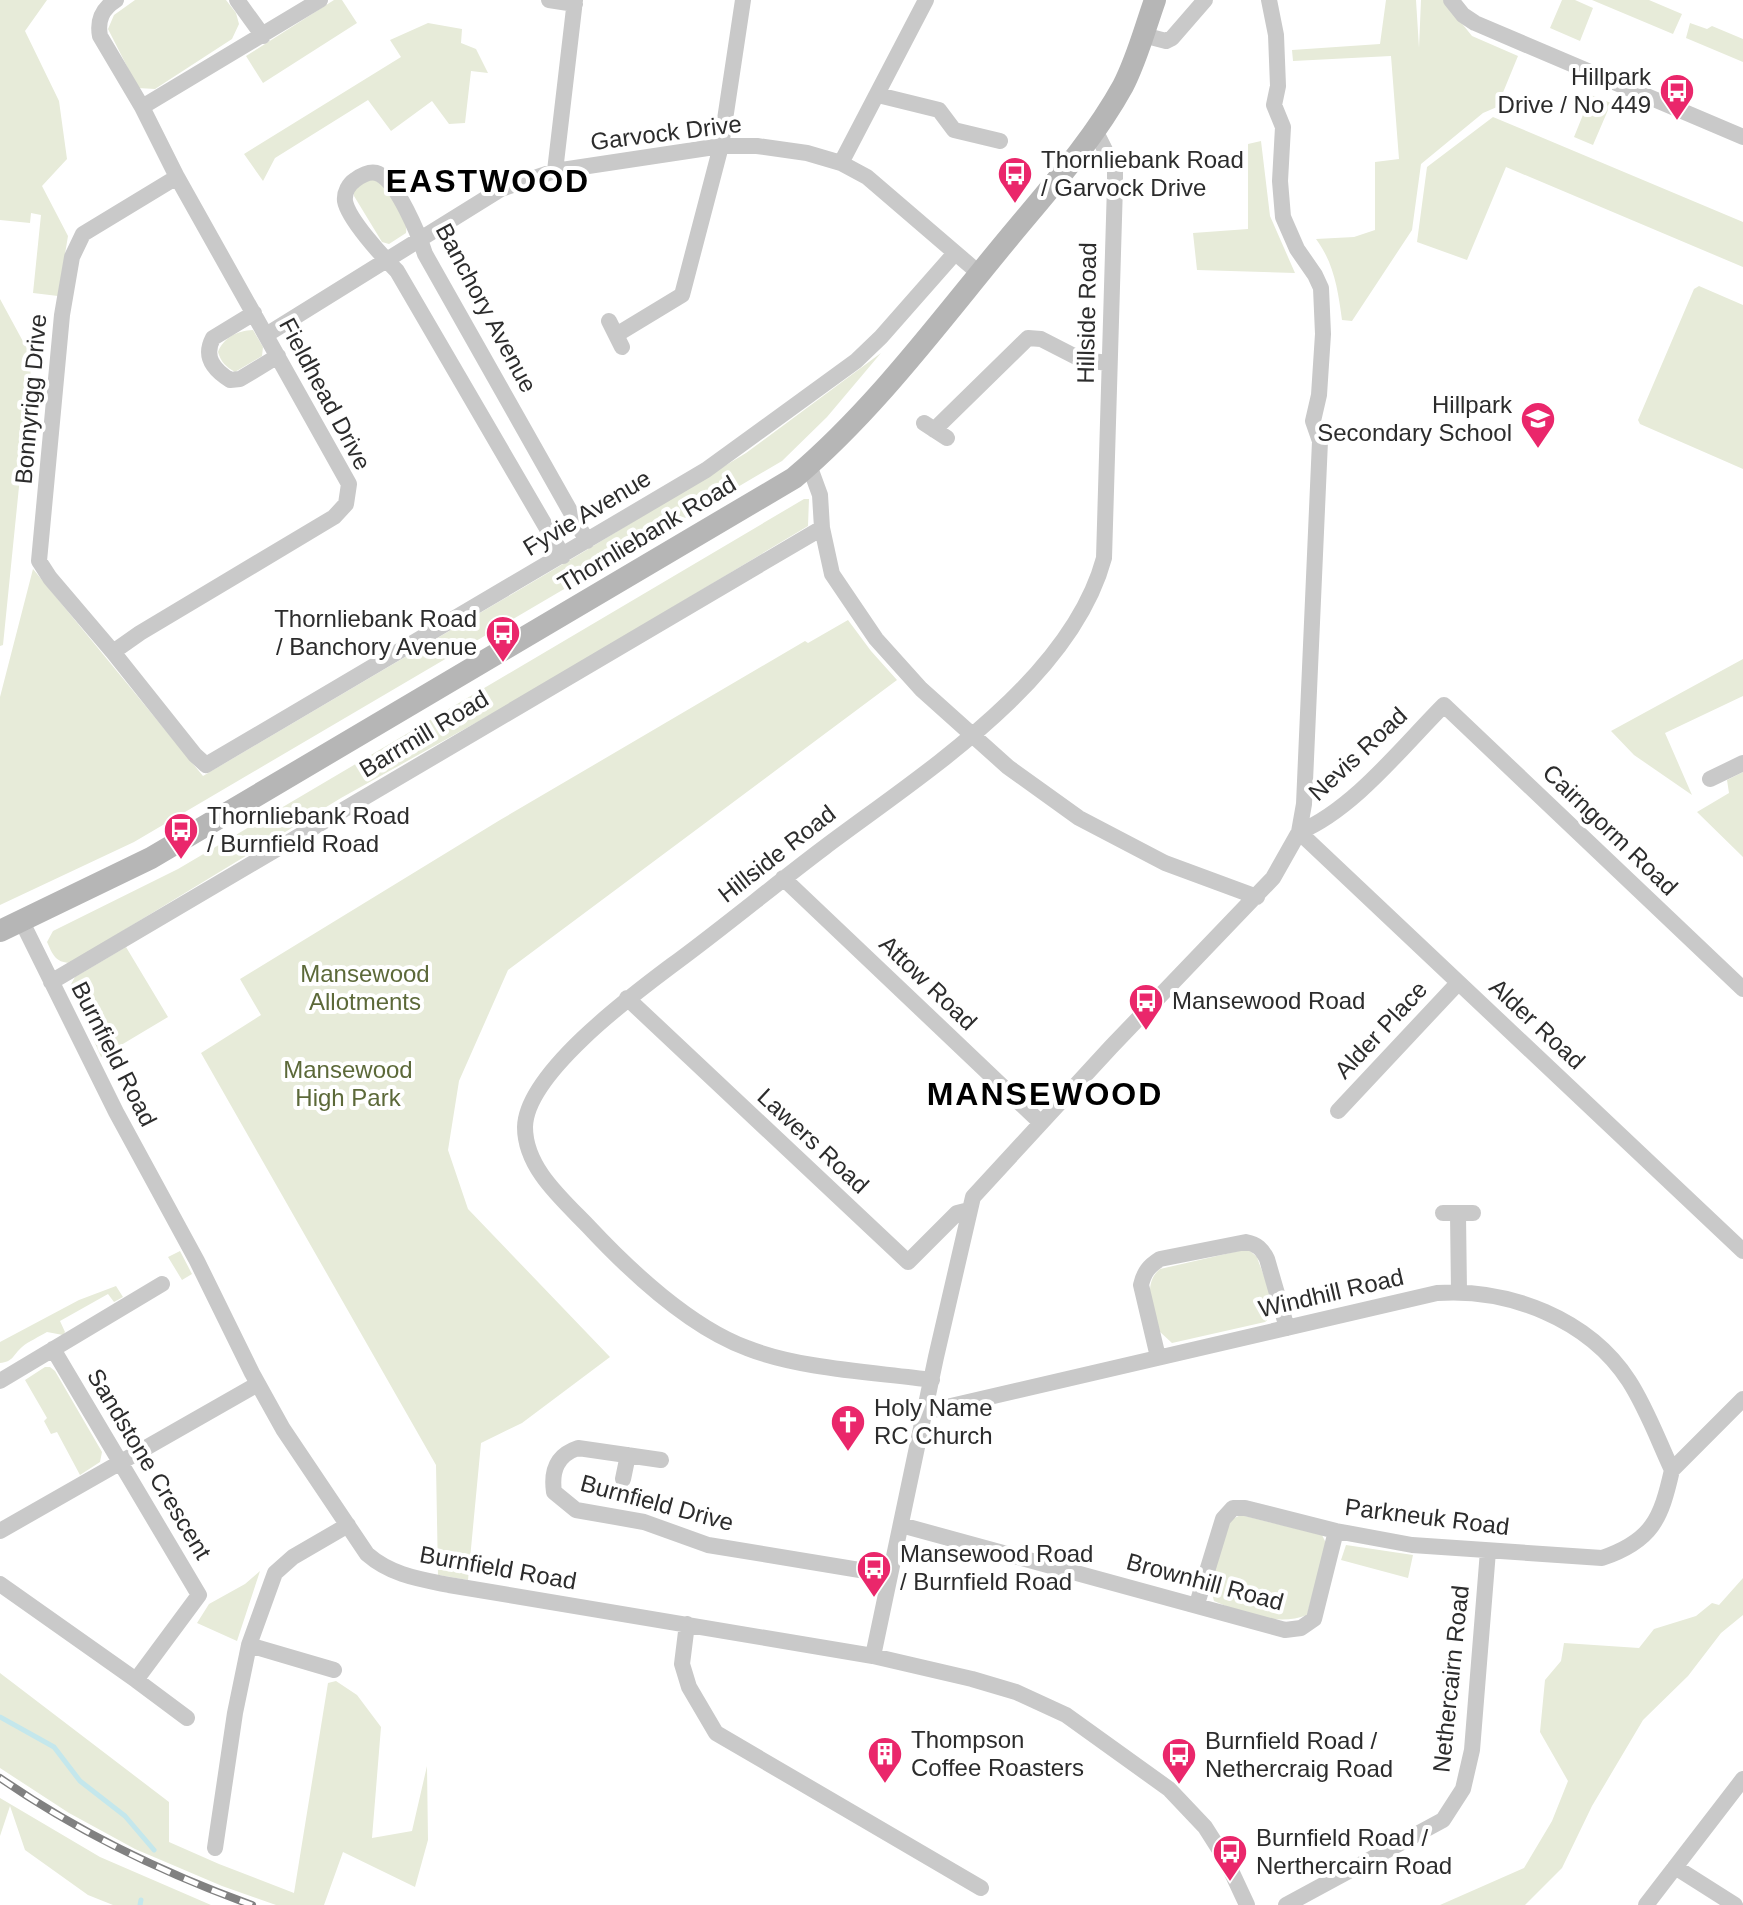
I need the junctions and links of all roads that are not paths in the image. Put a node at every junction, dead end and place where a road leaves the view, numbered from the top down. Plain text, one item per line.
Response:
1 (116, 0) edge
2 (237, 0) edge
3 (320, 0) edge
4 (549, 0) edge
5 (743, 0) edge
6 (926, 0) edge
7 (1155, 0) edge
8 (1205, 0) edge
9 (1269, 0) edge
10 (1451, 0) edge
11 (575, 2) edge
12 (1143, 35) junction
13 (263, 36) junction
14 (878, 95) junction
15 (142, 107) junction
16 (1095, 130) junction
17 (1743, 137) edge
18 (1000, 141) dead end
19 (721, 146) junction
20 (841, 163) junction
21 (555, 171) junction
22 (177, 177) junction
23 (420, 238) junction
24 (955, 253) junction
25 (386, 260) junction
26 (980, 274) junction
27 (254, 313) junction
28 (616, 334) dead end
29 (266, 335) junction
30 (278, 356) junction
31 (1109, 363) junction
32 (935, 430) dead end
33 (809, 465) junction
34 (822, 528) junction
35 (587, 541) junction
36 (563, 556) junction
37 (113, 652) junction
38 (1444, 705) joint
39 (971, 737) junction
40 (1743, 763) edge
41 (206, 765) joint
42 (1710, 779) dead end
43 (1299, 832) junction
44 (783, 878) junction
45 (1257, 897) junction
46 (22, 922) junction
47 (0, 931) edge
48 (51, 982) junction
49 (1458, 983) junction
50 (1743, 989) edge
51 (627, 998) junction
52 (1338, 1111) dead end
53 (1041, 1123) junction
54 (969, 1210) junction
55 (1458, 1213) dead end
56 (1743, 1251) edge
57 (162, 1284) dead end
58 (1459, 1292) junction
59 (1287, 1328) junction
60 (53, 1349) junction
61 (1158, 1357) junction
62 (932, 1380) junction
63 (0, 1381) edge
64 (258, 1384) junction
65 (1743, 1399) edge
66 (925, 1412) junction
67 (628, 1455) junction
68 (661, 1460) dead end
69 (122, 1462) junction
70 (1672, 1470) junction
71 (623, 1479) dead end
72 (348, 1525) junction
73 (901, 1525) junction
74 (0, 1531) edge
75 (1336, 1531) junction
76 (1488, 1551) junction
77 (890, 1575) junction
78 (0, 1584) edge
79 (1197, 1604) junction
80 (687, 1624) junction
81 (249, 1645) junction
82 (873, 1656) junction
83 (334, 1670) dead end
84 (136, 1680) junction
85 (187, 1718) dead end
86 (1743, 1779) edge
87 (215, 1848) dead end
88 (1675, 1867) junction
89 (981, 1888) dead end
90 (1247, 1905) edge
91 (1286, 1905) edge
92 (1646, 1905) edge
93 (1735, 1905) edge

1 - 15 street, Fieldhead Drive
2 - 13 street
3 - 13 street
4 - 11 street
5 - 19 street
6 - 14 street
7 - 12 main road, Thornliebank Road
8 - 12 street
9 - 43 street
10 - 17 street
11 - 21 street
12 - 16 main road, Thornliebank Road
13 - 15 street
14 - 18 street
14 - 20 street
15 - 22 street, Fieldhead Drive
16 - 26 main road, Thornliebank Road
16 - 31 street, Hillside Road
19 - 20 street, Garvock Drive
19 - 21 street, Garvock Drive
19 - 28 street
20 - 24 street, Garvock Drive
21 - 23 street, Garvock Drive
22 - 27 street, Fieldhead Drive
22 - 37 street, Bonnyrigg Drive
23 - 25 street, Garvock Drive
23 - 25 street, Banchory Avenue
23 - 35 street, Banchory Avenue
24 - 26 street, Garvock Drive
24 - 35 street, Fyvie Avenue
25 - 29 street, Garvock Drive
25 - 36 street, Banchory Avenue
26 - 33 main road, Thornliebank Road
27 - 29 street, Fieldhead Drive
27 - 30 street
29 - 30 street, Fieldhead Drive
30 - 37 street, Fieldhead Drive
31 - 32 street
31 - 39 street, Hillside Road
33 - 34 street
33 - 46 main road, Thornliebank Road
34 - 39 street
34 - 48 street, Barrmill Road
35 - 36 street, Fyvie Avenue
36 - 41 street, Fyvie Avenue
37 - 41 street, Bonnyrigg Drive
38 - 43 street, Nevis Road
38 - 50 street, Cairngorm Road
39 - 44 street, Hillside Road
39 - 45 street
40 - 42 street
43 - 45 street
43 - 49 street, Alder Road
44 - 51 street, Hillside Road
44 - 53 street, Attow Road
45 - 53 street
46 - 47 main road, Thornliebank Road
46 - 48 street, Burnfield Road
48 - 64 street, Burnfield Road
49 - 52 street, Alder Place
49 - 56 street, Alder Road
51 - 54 street, Lawers Road
51 - 62 street, Hillside Road
53 - 54 street
54 - 62 street
55 - 58 street
57 - 60 street
58 - 59 street, Windhill Road
58 - 70 street, Windhill Road
59 - 61 street, Windhill Road
59 - 61 street
60 - 63 street
60 - 69 street, Sandstone Crescent
61 - 66 street, Windhill Road
62 - 66 street
64 - 69 street
64 - 72 street, Burnfield Road
65 - 70 street
66 - 73 street
67 - 68 street, Burnfield Drive
67 - 71 street
67 - 77 street, Burnfield Drive
69 - 74 street
69 - 84 street, Sandstone Crescent
70 - 76 street, Parkneuk Road
72 - 80 street, Burnfield Road
72 - 81 street
73 - 77 street
73 - 79 street, Brownhill Road
75 - 76 street, Parkneuk Road
75 - 79 street, Parkneuk Road
75 - 79 street, Brownhill Road
76 - 91 street, Nethercairn Road
77 - 82 street
78 - 84 street
80 - 82 street, Burnfield Road
80 - 89 street
81 - 83 street
81 - 87 street
82 - 90 street, Burnfield Road
84 - 85 street
86 - 88 street
88 - 92 street
88 - 93 street

